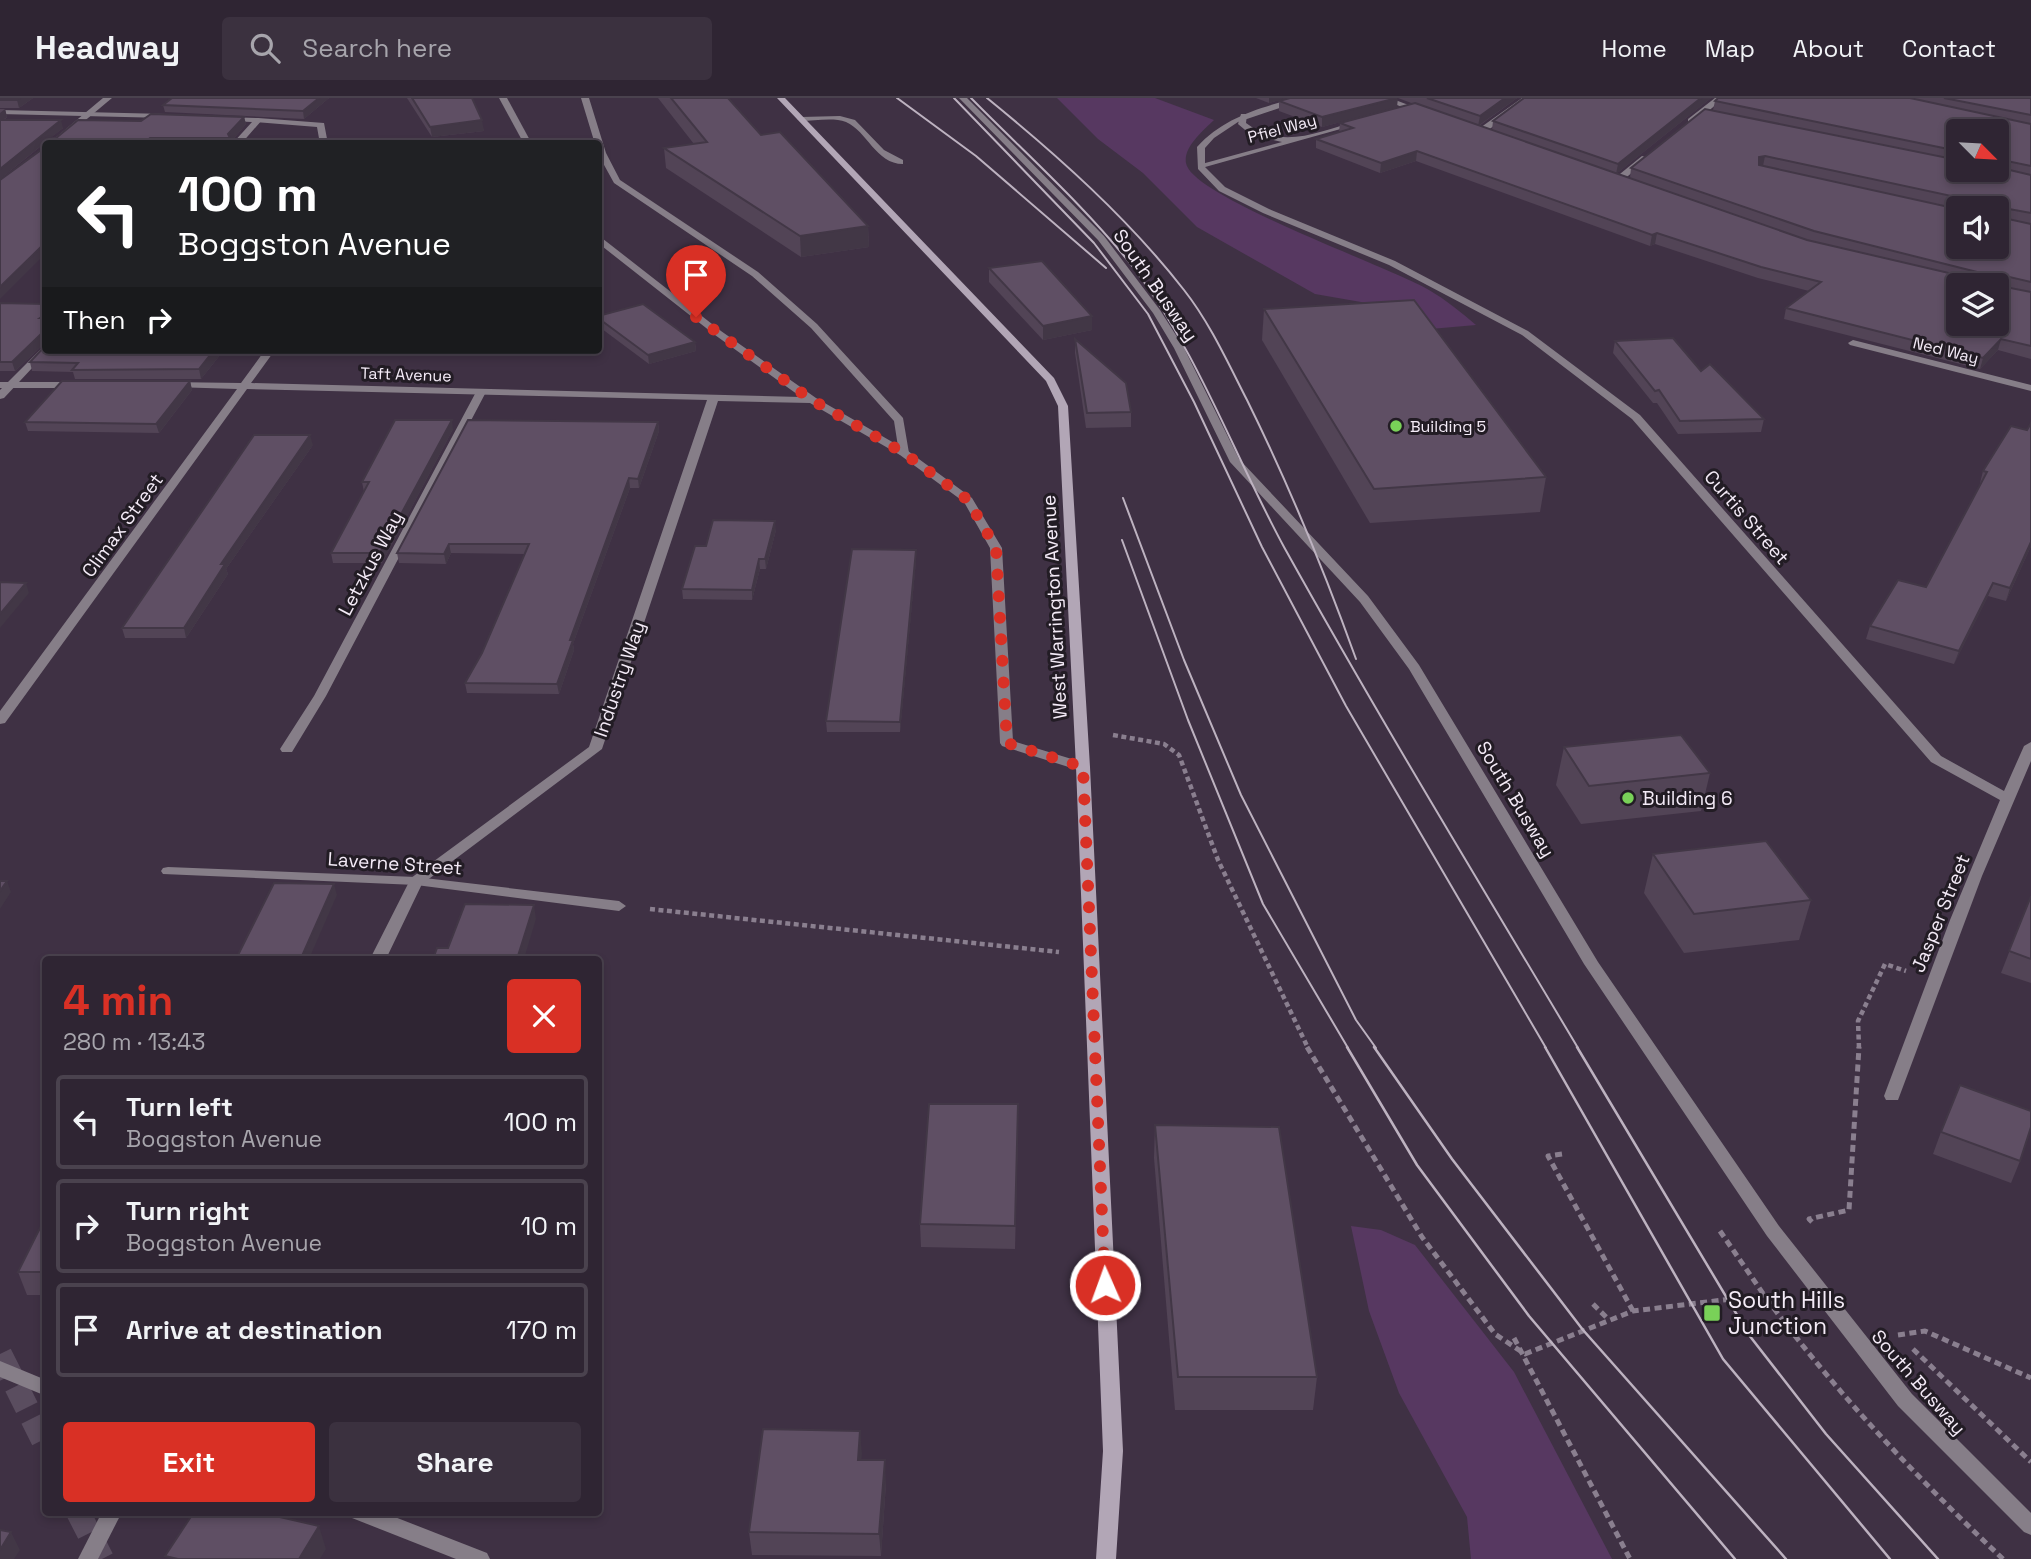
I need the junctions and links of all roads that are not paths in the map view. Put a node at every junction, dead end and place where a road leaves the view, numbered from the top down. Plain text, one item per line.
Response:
1 (108, 98) edge
2 (503, 98) edge
3 (585, 98) edge
4 (781, 98) edge
5 (963, 98) edge
6 (1305, 98) edge
7 (1383, 98) edge
8 (1527, 98) edge
9 (1720, 98) edge
10 (1412, 108) junction
11 (0, 112) edge
12 (90, 113) junction
13 (1395, 113) edge
14 (1702, 113) junction
15 (1716, 115) edge
16 (1244, 116) junction
17 (1435, 116) edge
18 (181, 117) edge
19 (219, 118) edge
20 (258, 120) junction
21 (801, 120) junction
22 (1369, 120) edge
23 (1469, 128) edge
24 (1681, 130) edge
25 (1480, 132) junction
26 (1492, 136) edge
27 (57, 140) edge
28 (240, 140) edge
29 (323, 140) edge
30 (526, 140) edge
31 (598, 140) edge
32 (1290, 141) junction
33 (602, 153) edge
34 (1648, 155) edge
35 (900, 162) dead end
36 (1201, 167) junction
37 (1605, 176) edge
38 (1618, 180) junction
39 (1631, 185) edge
40 (602, 241) edge
41 (1853, 343) edge
42 (42, 351) edge
43 (267, 354) edge
44 (164, 384) edge
45 (247, 384) junction
46 (5, 385) edge
47 (94, 385) edge
48 (2031, 388) edge
49 (481, 392) junction
50 (0, 396) edge
51 (714, 396) junction
52 (812, 400) junction
53 (904, 453) junction
54 (0, 720) edge
55 (2031, 746) edge
56 (287, 749) dead end
57 (1083, 767) junction
58 (2007, 798) junction
59 (168, 871) dead end
60 (416, 881) junction
61 (619, 906) road end
62 (379, 956) edge
63 (1892, 1096) dead end
64 (0, 1369) edge
65 (42, 1386) edge
66 (109, 1516) edge
67 (369, 1516) edge
68 (2031, 1526) edge
69 (88, 1559) edge
70 (480, 1559) edge
71 (1105, 1559) edge

1 - 12 street
2 - 30 street
3 - 31 street
4 - 21 main road, West Warrington Avenue
5 - 68 street, South Busway
6 - 16 street
7 - 10 street
8 - 25 street
9 - 14 street
10 - 13 street
10 - 17 street
11 - 12 street
12 - 18 street
12 - 27 street
14 - 15 street
14 - 24 street
16 - 32 street
16 - 36 street
19 - 20 street
20 - 28 street
20 - 29 street
21 - 35 street
21 - 57 main road, West Warrington Avenue
22 - 32 street, Pfiel Way
23 - 25 street
25 - 26 street
32 - 36 street, Pfiel Way
33 - 53 street
34 - 38 street
36 - 58 street, Curtis Street
37 - 38 street
38 - 39 street
40 - 52 street
41 - 48 street, Ned Way
42 - 46 street
43 - 45 street, Climax Street
44 - 45 street, Taft Avenue
45 - 49 street, Taft Avenue
45 - 54 street, Climax Street
46 - 47 street
46 - 50 street
49 - 51 street, Taft Avenue
49 - 56 street, Letzkus Way
51 - 52 street, Taft Avenue
51 - 60 street, Industry Way
52 - 53 street
53 - 57 street
55 - 58 street, Jasper Street
57 - 71 main road, West Warrington Avenue
58 - 63 street, Jasper Street
59 - 60 street, Laverne Street
60 - 61 street, Laverne Street
60 - 62 street, Industry Way
64 - 65 street
66 - 69 street
67 - 70 street

